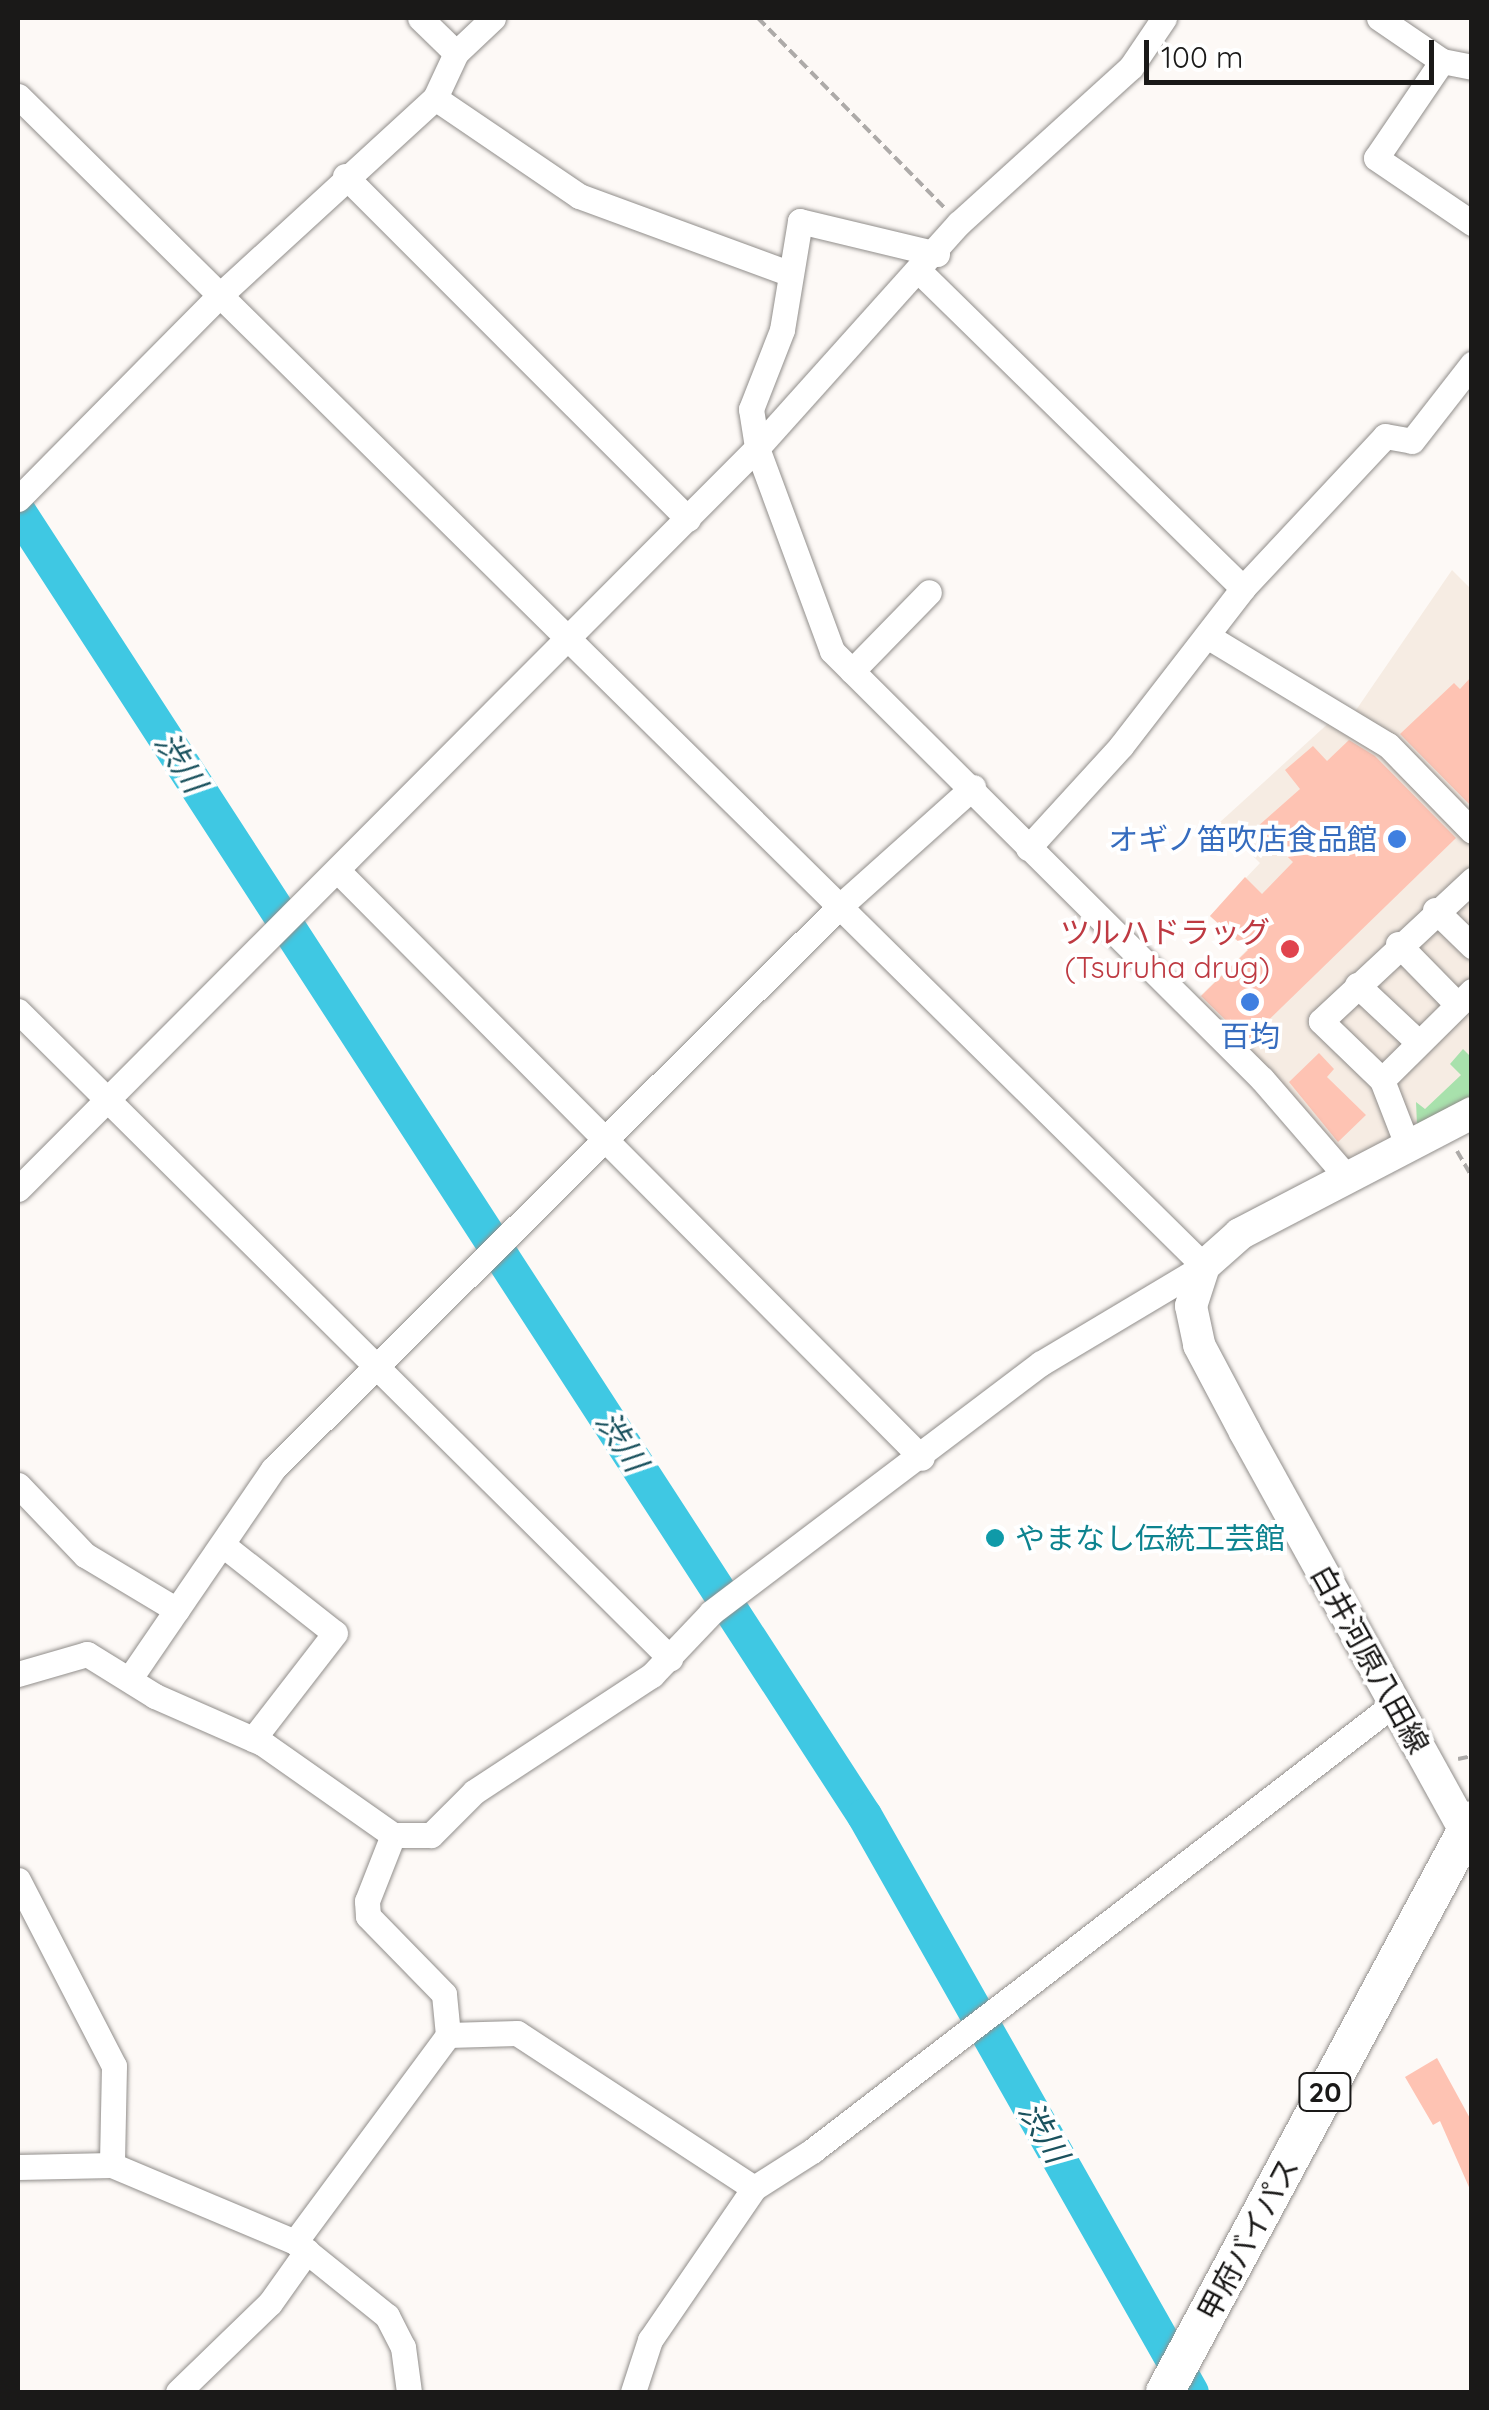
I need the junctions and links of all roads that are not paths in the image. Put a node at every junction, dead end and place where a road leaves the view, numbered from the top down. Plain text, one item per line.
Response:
1 (420, 18) edge
2 (493, 18) edge
3 (1164, 18) edge
4 (1380, 18) edge
5 (456, 54) junction
6 (1442, 61) junction
7 (1472, 67) edge
8 (18, 96) edge
9 (436, 98) junction
10 (346, 176) junction
11 (1472, 223) edge
12 (928, 263) junction
13 (788, 273) junction
14 (219, 296) junction
15 (1472, 364) edge
16 (757, 448) junction
17 (24, 493) edge
18 (688, 519) junction
19 (1242, 588) junction
20 (929, 592) dead end
21 (1207, 636) junction
22 (566, 641) junction
23 (852, 671) junction
24 (972, 787) junction
25 (1472, 832) edge
26 (1028, 848) junction
27 (336, 870) junction
28 (1472, 880) edge
29 (839, 907) junction
30 (1435, 910) junction
31 (1398, 944) junction
32 (1472, 946) edge
33 (1357, 985) junction
34 (1464, 998) edge
35 (18, 1011) edge
36 (1418, 1042) junction
37 (1382, 1080) junction
38 (108, 1099) junction
39 (1457, 1120) edge
40 (602, 1138) junction
41 (1406, 1142) junction
42 (1347, 1177) junction
43 (18, 1189) edge
44 (1204, 1266) junction
45 (376, 1368) junction
46 (922, 1458) junction
47 (18, 1485) edge
48 (223, 1545) junction
49 (177, 1610) junction
50 (670, 1658) junction
51 (18, 1674) edge
52 (130, 1678) junction
53 (1394, 1702) junction
54 (252, 1739) junction
55 (1469, 1832) edge
56 (393, 1834) junction
57 (1472, 1874) edge
58 (18, 1880) edge
59 (448, 2035) junction
60 (112, 2165) junction
61 (18, 2168) edge
62 (754, 2188) junction
63 (301, 2246) junction
64 (1194, 2375) edge
65 (178, 2392) edge
66 (409, 2392) edge
67 (633, 2392) edge
68 (1166, 2392) edge

1 - 5 street
2 - 5 street
3 - 12 street
4 - 6 street
5 - 9 street
6 - 7 street
6 - 11 street
8 - 14 street
9 - 10 street
9 - 13 street
10 - 14 street
10 - 18 street
12 - 13 street
12 - 16 street
12 - 19 street
13 - 16 street
14 - 17 street
14 - 22 street
15 - 19 street
16 - 18 street
16 - 23 street
18 - 22 street
19 - 21 street
20 - 23 street
21 - 25 street
21 - 26 street
22 - 27 street
22 - 29 street
23 - 24 street
24 - 26 street
24 - 29 street
26 - 42 street
27 - 38 street
27 - 40 street
28 - 30 street
29 - 40 street
29 - 44 street
30 - 31 street
30 - 32 street
31 - 33 street
31 - 34 street
33 - 36 street
33 - 37 street
34 - 36 street
35 - 38 street
36 - 37 street
37 - 41 street
38 - 43 street
38 - 45 street
39 - 41 main road
40 - 45 street
40 - 46 street
41 - 42 main road
42 - 44 main road
44 - 46 street
44 - 53 main road, 白井河原八田線
45 - 48 street
45 - 50 street
46 - 50 street
47 - 49 street
48 - 49 street
48 - 54 street
49 - 52 street
50 - 56 street
51 - 52 street
52 - 54 street
53 - 55 main road, 白井河原八田線
53 - 62 street
54 - 56 street
55 - 64 highway, 甲府バイパス / 20
56 - 59 street
57 - 64 highway, 甲府バイパス / 20
58 - 60 street
59 - 62 street
59 - 63 street
60 - 61 street
60 - 63 street
62 - 67 street
63 - 65 street
63 - 66 street
64 - 68 highway, 甲府バイパス / 20

